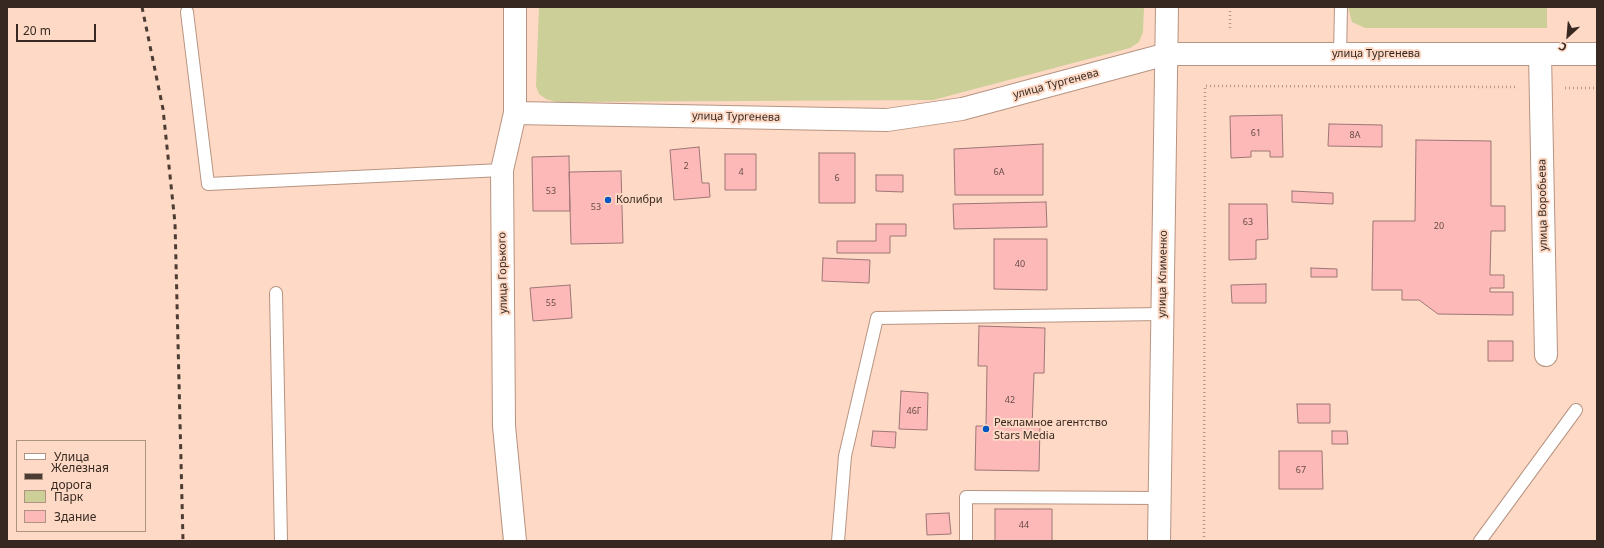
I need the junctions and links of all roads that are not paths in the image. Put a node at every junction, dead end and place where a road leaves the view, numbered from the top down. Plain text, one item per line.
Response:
1 (515, 7) edge
2 (1167, 7) edge
3 (1341, 7) edge
4 (187, 12) dead end
5 (1167, 54) junction
6 (1340, 54) junction
7 (1540, 54) junction
8 (1597, 54) edge
9 (515, 113) junction
10 (502, 170) junction
11 (276, 293) dead end
12 (1162, 314) junction
13 (1546, 355) dead end
14 (1576, 410) dead end
15 (1159, 498) junction
16 (281, 541) edge
17 (515, 541) edge
18 (838, 541) edge
19 (966, 541) edge
20 (1159, 541) edge
21 (1480, 541) edge

1 - 9 street, улица Горького
2 - 5 street, улица Клименко
3 - 6 lane
4 - 10 lane
5 - 6 street, улица Тургенева
5 - 9 street, улица Тургенева
5 - 12 street, улица Клименко
6 - 7 street, улица Тургенева
7 - 8 street, улица Тургенева
7 - 13 street, улица Воробьева
9 - 10 street, улица Горького
10 - 17 street, улица Горького
11 - 16 lane
12 - 15 street, улица Клименко
12 - 18 lane
14 - 21 lane
15 - 19 lane
15 - 20 street, улица Клименко

